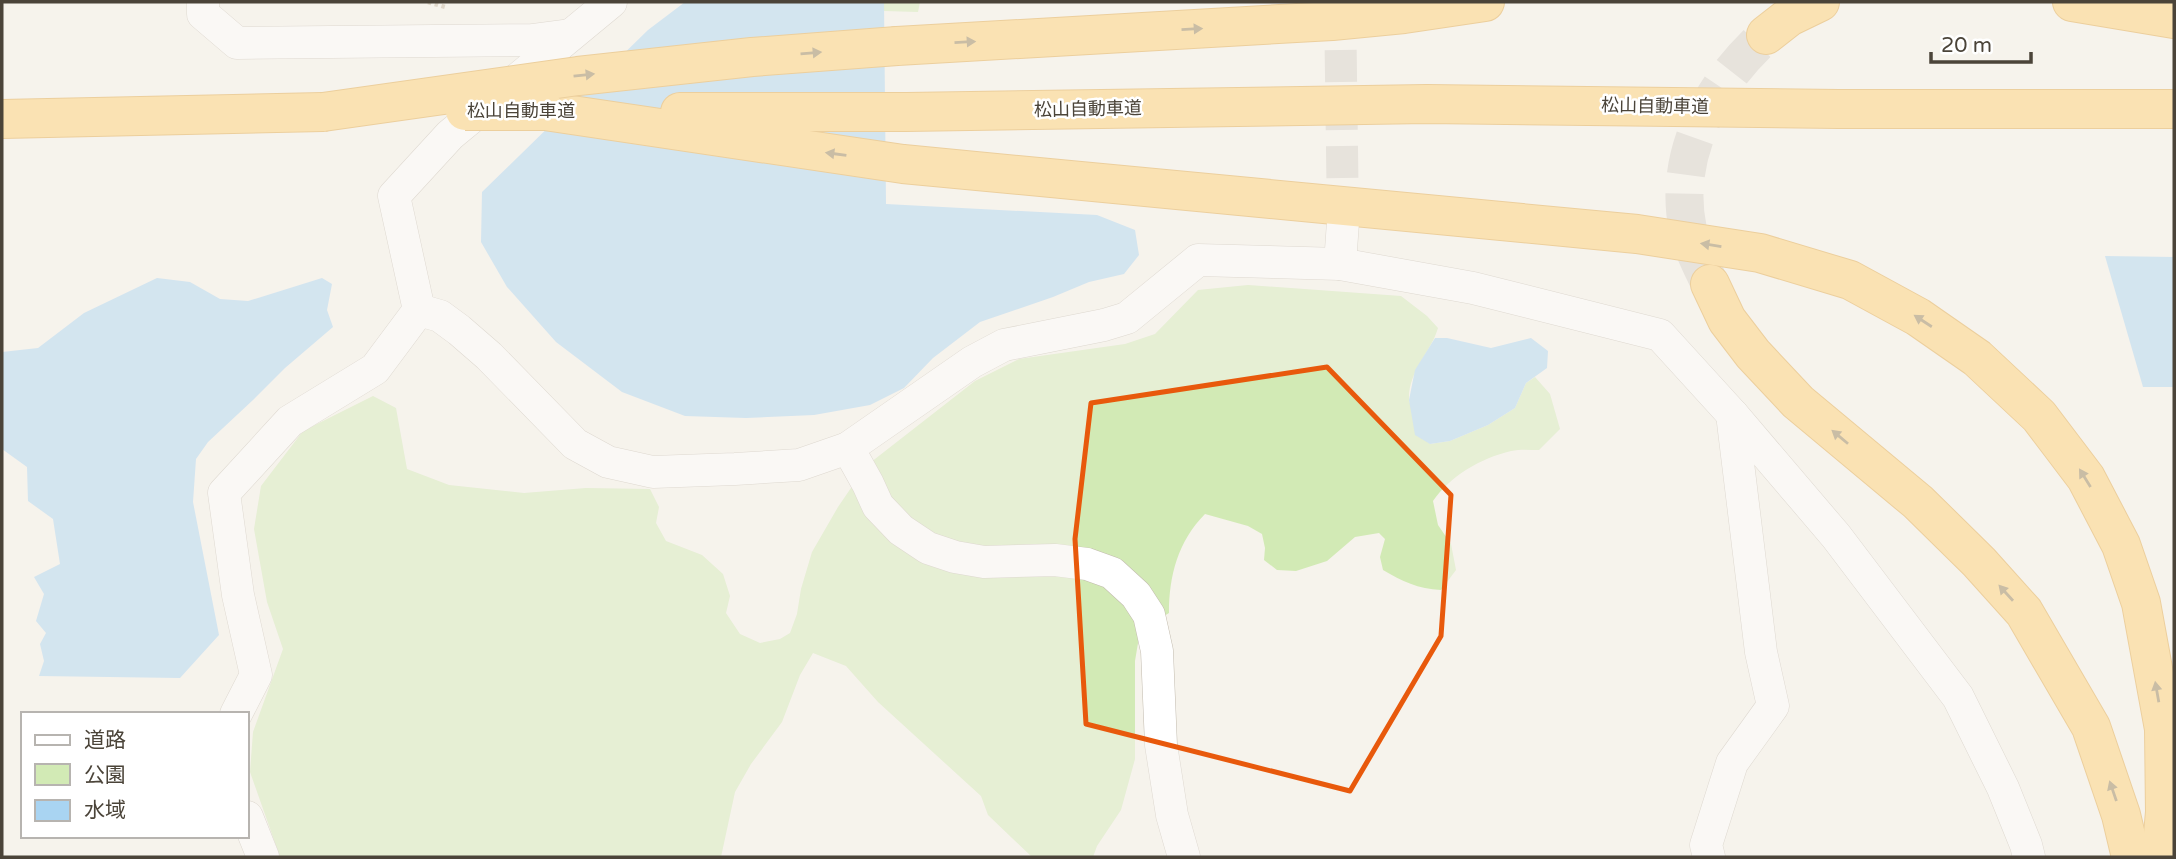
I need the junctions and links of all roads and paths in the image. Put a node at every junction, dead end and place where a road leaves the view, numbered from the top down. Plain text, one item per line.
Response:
1 (203, 2) edge
2 (611, 2) edge
3 (1485, 2) edge
4 (1820, 2) edge
5 (2072, 2) edge
6 (2174, 19) edge
7 (571, 34) junction
8 (1766, 34) tunnel mouth
9 (2174, 109) edge
10 (545, 111) junction
11 (323, 112) junction
12 (2, 119) edge
13 (1343, 222) tunnel mouth
14 (1340, 264) junction
15 (1710, 284) tunnel mouth
16 (419, 310) junction
17 (1732, 414) junction
18 (848, 448) junction
19 (237, 712) edge
20 (248, 820) edge
21 (262, 857) edge
22 (1184, 857) edge
23 (1709, 857) edge
24 (2029, 857) edge
25 (2131, 857) edge
26 (2161, 857) edge

1 - 7 street
2 - 7 street
11 -> 3 highway, bridge
4 - 8 highway
5 - 6 highway
7 - 16 street
9 - 10 highway, 松山自動車道
10 - 11 highway, 松山自動車道, bridge
26 -> 10 highway
11 - 12 highway, 松山自動車道
13 - 14 street
14 - 17 street
14 - 18 street
25 -> 15 highway
16 - 18 street
16 - 19 street
17 - 23 street
17 - 24 street
18 - 22 street
20 - 21 street

